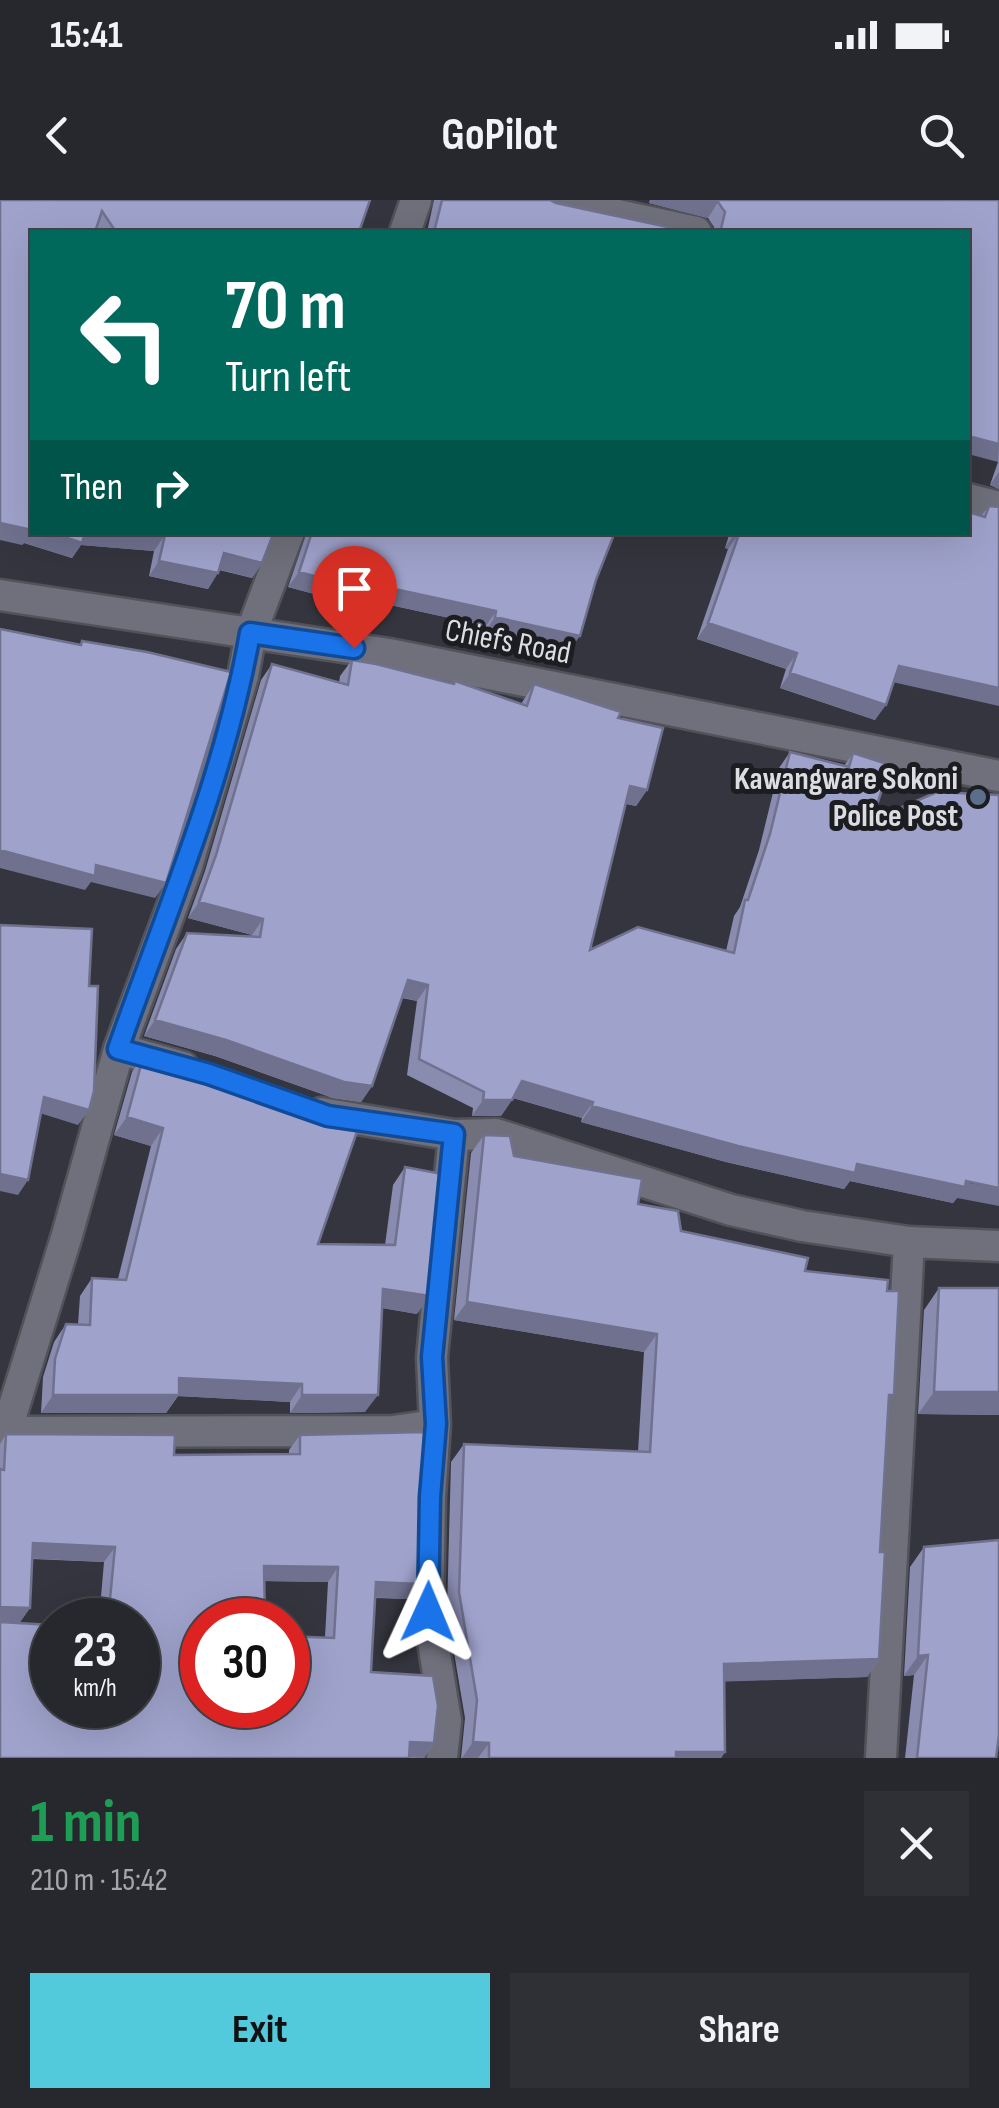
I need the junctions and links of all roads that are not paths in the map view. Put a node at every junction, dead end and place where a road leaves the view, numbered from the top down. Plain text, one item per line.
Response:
1 (416, 200) edge
2 (549, 200) edge
3 (405, 230) edge
4 (687, 230) edge
5 (970, 500) edge
6 (999, 507) edge
7 (288, 535) edge
8 (0, 595) edge
9 (250, 633) junction
10 (999, 776) edge
11 (118, 1049) junction
12 (209, 1074) edge
13 (294, 1104) edge
14 (454, 1134) junction
15 (910, 1242) junction
16 (999, 1246) edge
17 (436, 1424) junction
18 (3, 1432) edge
19 (442, 1758) edge
20 (881, 1758) edge

1 - 3 street
2 - 4 street
5 - 6 street
7 - 9 street
8 - 9 street, Chiefs Road
9 - 10 street, Chiefs Road
9 - 11 street
11 - 12 street
11 - 18 street
13 - 14 street
14 - 15 street
14 - 17 street
15 - 16 street
15 - 20 street
17 - 18 street
17 - 19 street

